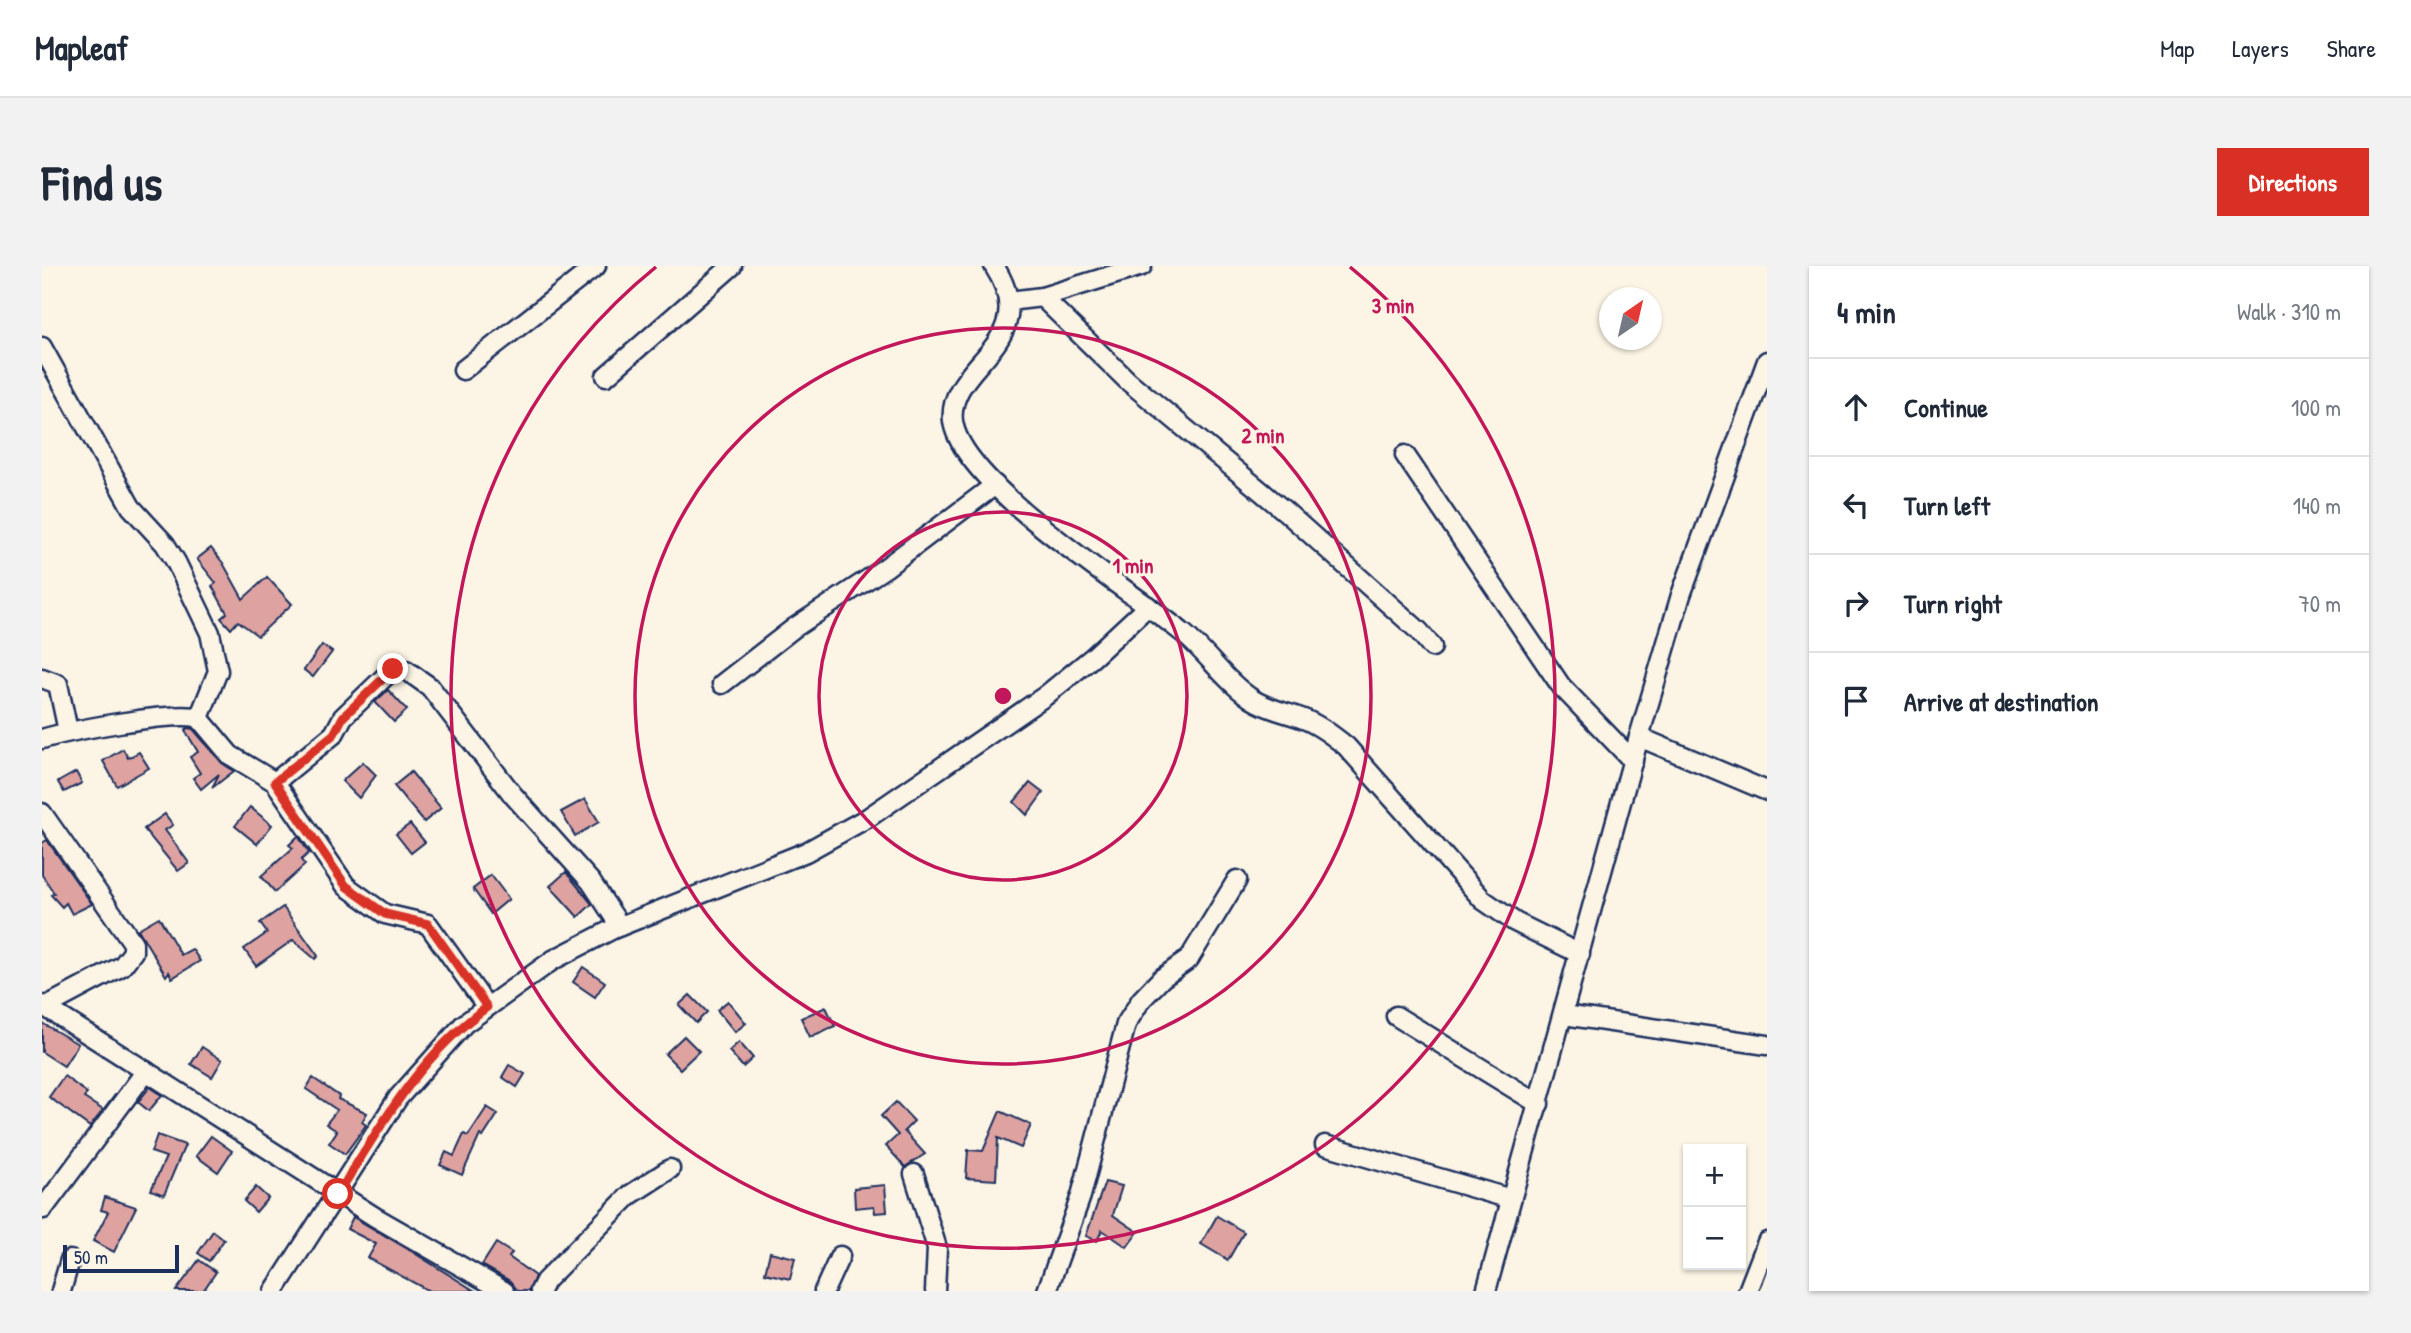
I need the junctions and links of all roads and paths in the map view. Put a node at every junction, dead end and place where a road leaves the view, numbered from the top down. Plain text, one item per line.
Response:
1 (596, 266) edge
2 (994, 266) edge
3 (1142, 266) edge
4 (725, 268) edge
5 (1042, 297) junction
6 (1008, 301) junction
7 (42, 347) edge
8 (463, 370) dead end
9 (1765, 370) edge
10 (606, 376) dead end
11 (1405, 454) dead end
12 (995, 485) junction
13 (1148, 606) junction
14 (1432, 647) dead end
15 (42, 678) edge
16 (722, 684) dead end
17 (199, 718) junction
18 (68, 731) junction
19 (1639, 737) junction
20 (42, 739) edge
21 (1633, 761) junction
22 (275, 782) junction
23 (1767, 791) edge
24 (42, 813) edge
25 (1237, 880) dead end
26 (620, 926) junction
27 (1580, 954) junction
28 (44, 1006) edge
29 (487, 1007) junction
30 (1564, 1015) junction
31 (1396, 1016) dead end
32 (1767, 1045) edge
33 (146, 1071) junction
34 (1539, 1104) junction
35 (1325, 1145) dead end
36 (670, 1169) dead end
37 (914, 1174) dead end
38 (338, 1194) junction
39 (1511, 1199) junction
40 (43, 1209) edge
41 (1767, 1242) edge
42 (840, 1256) dead end
43 (71, 1259) dead end
44 (61, 1291) edge
45 (274, 1291) edge
46 (504, 1291) edge
47 (540, 1291) edge
48 (824, 1291) edge
49 (935, 1291) edge
50 (1047, 1291) edge
51 (1486, 1291) edge
52 (1748, 1291) edge

1 - 8 street
2 - 6 street
3 - 5 street
4 - 10 street
5 - 6 street
5 - 14 street
6 - 12 street
7 - 17 street
9 - 19 street
11 - 21 street
12 - 13 street
12 - 16 street
13 - 26 street
13 - 27 street
15 - 18 street
17 - 18 street
17 - 22 street
18 - 20 street
19 - 21 street
19 - 23 street
21 - 27 street
22 - 26 street
22 - 29 street
24 - 28 street
25 - 50 street
26 - 29 street
27 - 30 street
28 - 33 street
29 - 38 street
30 - 32 street
30 - 34 street
31 - 34 street
33 - 38 street
33 - 40 street
34 - 39 street
35 - 39 street
36 - 47 street
37 - 49 street
38 - 45 street
38 - 46 street
39 - 51 street
41 - 52 street
42 - 48 street
43 - 44 street

